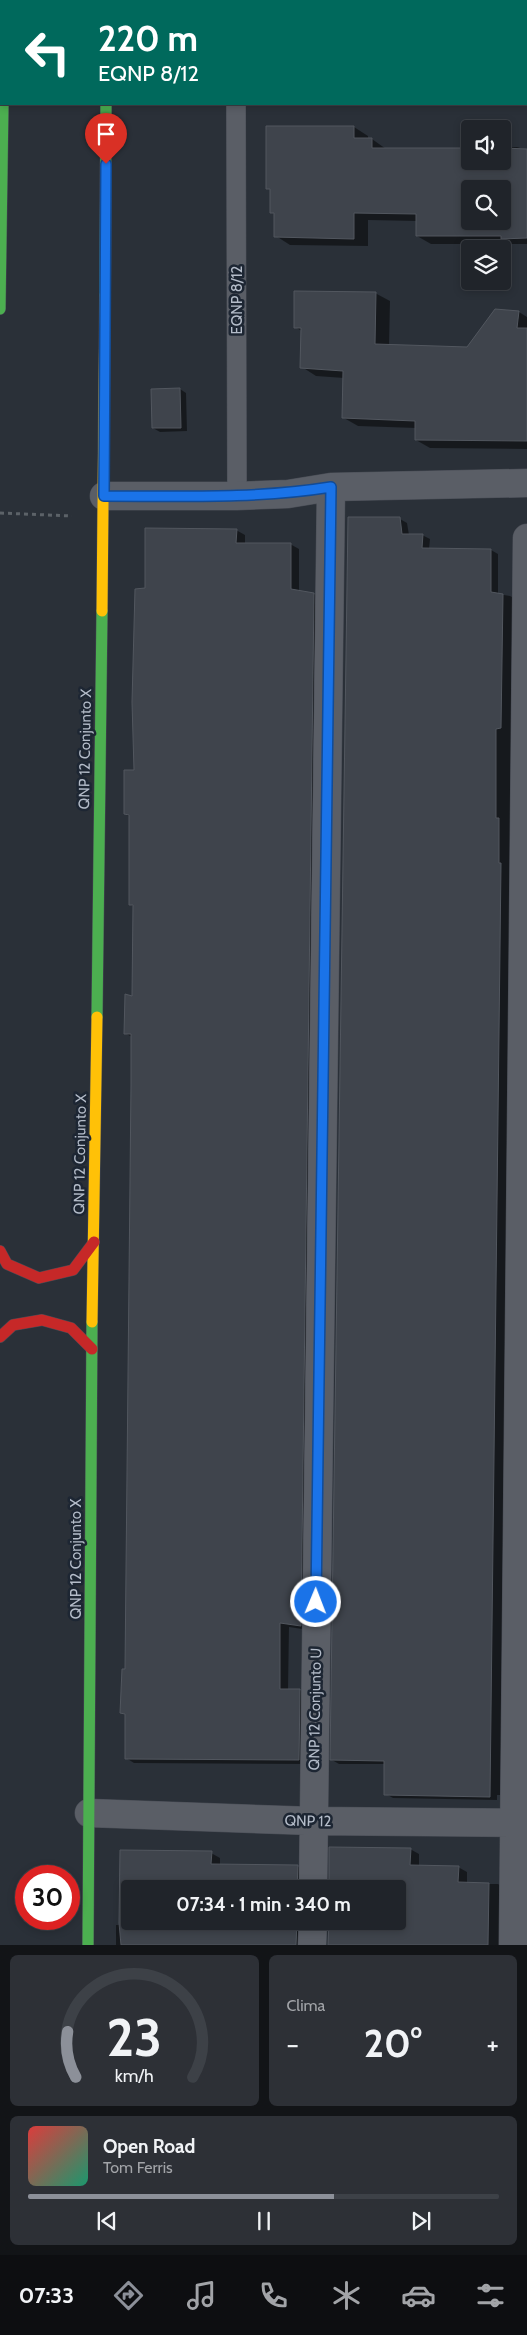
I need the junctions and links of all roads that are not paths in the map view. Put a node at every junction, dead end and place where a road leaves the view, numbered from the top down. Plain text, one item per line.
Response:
1 (3, 105) edge
2 (106, 105) edge
3 (236, 105) edge
4 (0, 309) edge
5 (527, 483) edge
6 (331, 487) junction
7 (237, 496) junction
8 (103, 507) junction
9 (527, 538) edge
10 (94, 1242) junction
11 (0, 1251) edge
12 (0, 1337) edge
13 (92, 1349) junction
14 (90, 1813) junction
15 (313, 1821) junction
16 (521, 1823) edge
17 (313, 1880) edge
18 (313, 1930) edge
19 (88, 1945) edge
20 (312, 1945) edge
21 (513, 1945) edge

1 - 4 street
2 - 8 street, QNP 12 Conjunto X
3 - 7 lane, EQNP 8/12
5 - 6 street
6 - 7 street
6 - 15 street, QNP 12 Conjunto U
7 - 8 street
8 - 10 street, QNP 12 Conjunto X
9 - 16 street
10 - 11 street
10 - 13 street, QNP 12 Conjunto X
12 - 13 street
13 - 14 street, QNP 12 Conjunto X
14 - 15 street, QNP 12
14 - 19 street, QNP 12 Conjunto X
15 - 16 street, QNP 12
15 - 17 street, QNP 12 Conjunto U
16 - 21 street
18 - 20 street

